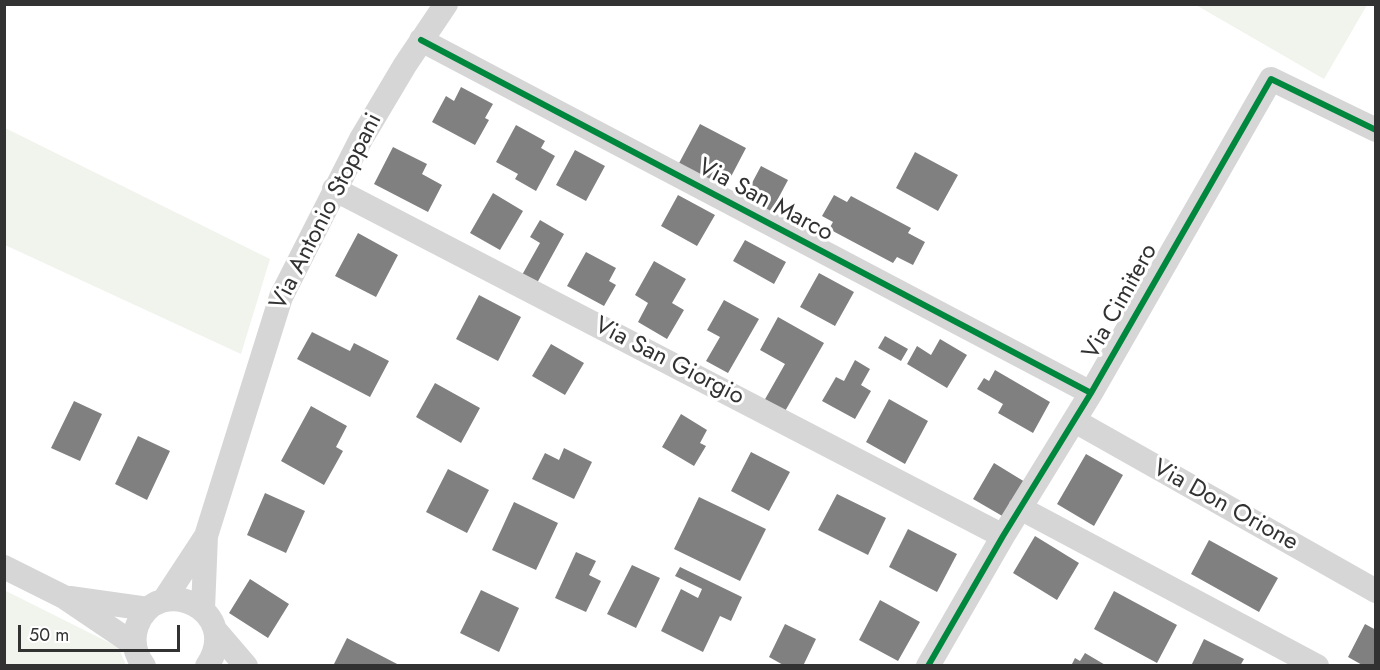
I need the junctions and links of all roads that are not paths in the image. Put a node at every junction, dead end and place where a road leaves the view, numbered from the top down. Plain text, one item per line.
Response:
1 (446, 4) edge
2 (421, 40) junction
3 (1376, 130) edge
4 (334, 189) junction
5 (1091, 393) junction
6 (1075, 421) junction
7 (1020, 508) junction
8 (207, 536) junction
9 (1003, 536) junction
10 (4, 567) edge
11 (1376, 591) edge
12 (64, 597) junction
13 (156, 605) junction
14 (203, 609) junction
15 (216, 631) junction
16 (139, 655) edge
17 (207, 666) edge
18 (246, 666) edge
19 (928, 666) edge
20 (1317, 666) edge

1 - 2 street, Via Antonio Stoppani
2 - 4 street, Via Antonio Stoppani
2 - 5 street, Via San Marco
3 - 5 street, Via Cimitero
4 - 8 street, Via Antonio Stoppani
4 - 9 street, Via San Giorgio
5 - 6 street, Via Cimitero
6 - 7 street, Via Cimitero
6 - 11 street, Via Don Orione
7 - 9 street, Via Cimitero
7 - 20 street
8 - 13 street, Via Antonio Stoppani
8 - 14 street, Via Antonio Stoppani
9 - 19 street, Via Cimitero
10 - 12 street
12 - 13 street
12 - 16 street
13 - 14 street
13 - 16 street, Via Antonio Stoppani
14 - 15 street
15 - 17 street
15 - 18 street

